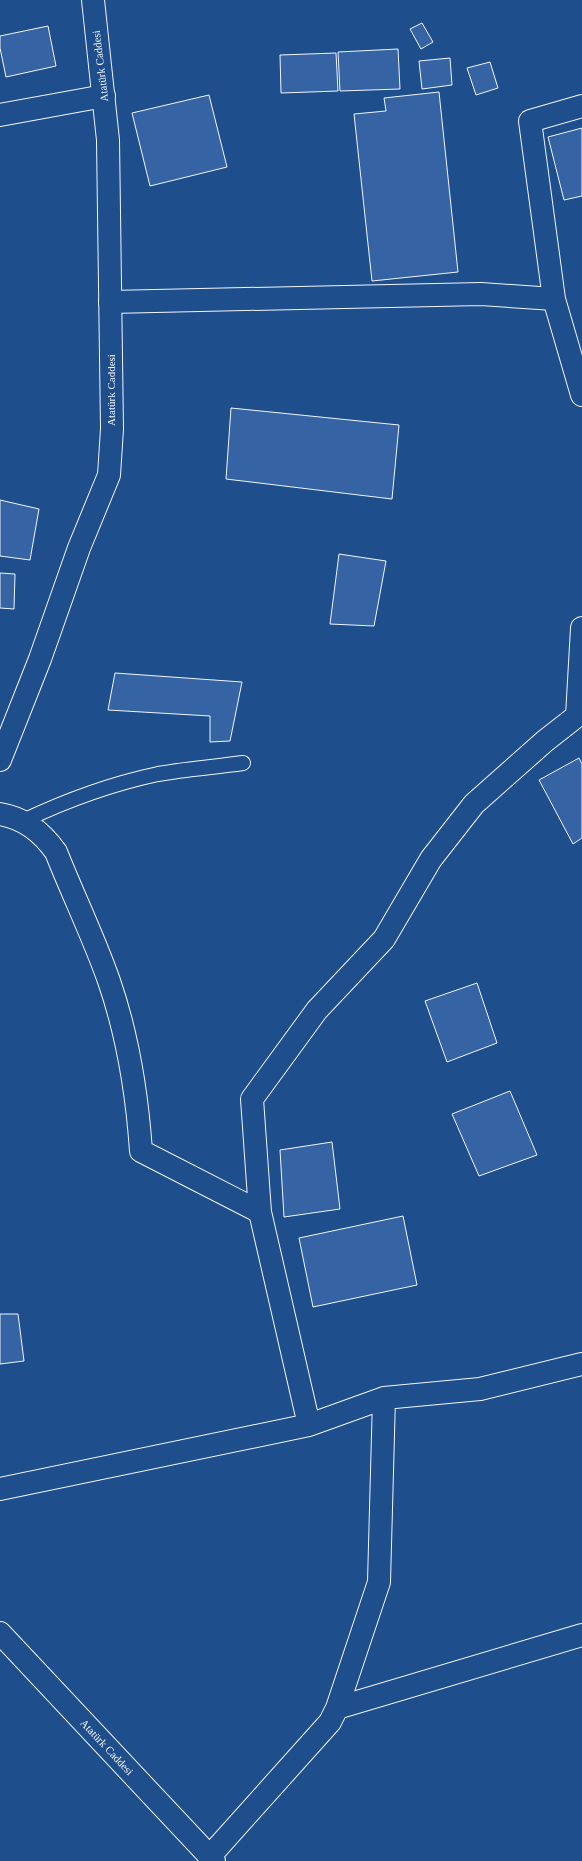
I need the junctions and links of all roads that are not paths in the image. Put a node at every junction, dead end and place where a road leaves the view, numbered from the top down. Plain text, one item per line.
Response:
1 (93, 0) edge
2 (104, 96) junction
3 (582, 106) edge
4 (0, 115) edge
5 (554, 299) junction
6 (110, 302) junction
7 (582, 395) edge
8 (582, 628) edge
9 (580, 708) edge
10 (0, 760) edge
11 (243, 764) dead end
12 (0, 814) edge
13 (23, 821) junction
14 (260, 1212) junction
15 (582, 1364) edge
16 (384, 1398) junction
17 (309, 1425) junction
18 (0, 1489) edge
19 (0, 1633) edge
20 (582, 1635) edge
21 (337, 1708) junction
22 (212, 1859) edge

1 - 2 street, Atatürk Caddesi
2 - 4 street
2 - 6 street, Atatürk Caddesi
3 - 5 street
5 - 6 street
5 - 7 street
6 - 10 street, Atatürk Caddesi
8 - 9 street
9 - 14 street
11 - 13 lane
12 - 13 street
13 - 14 street
14 - 17 street
15 - 16 street
16 - 17 street
16 - 21 street
17 - 18 street
19 - 22 street, Atatürk Caddesi
20 - 21 street
21 - 22 street

